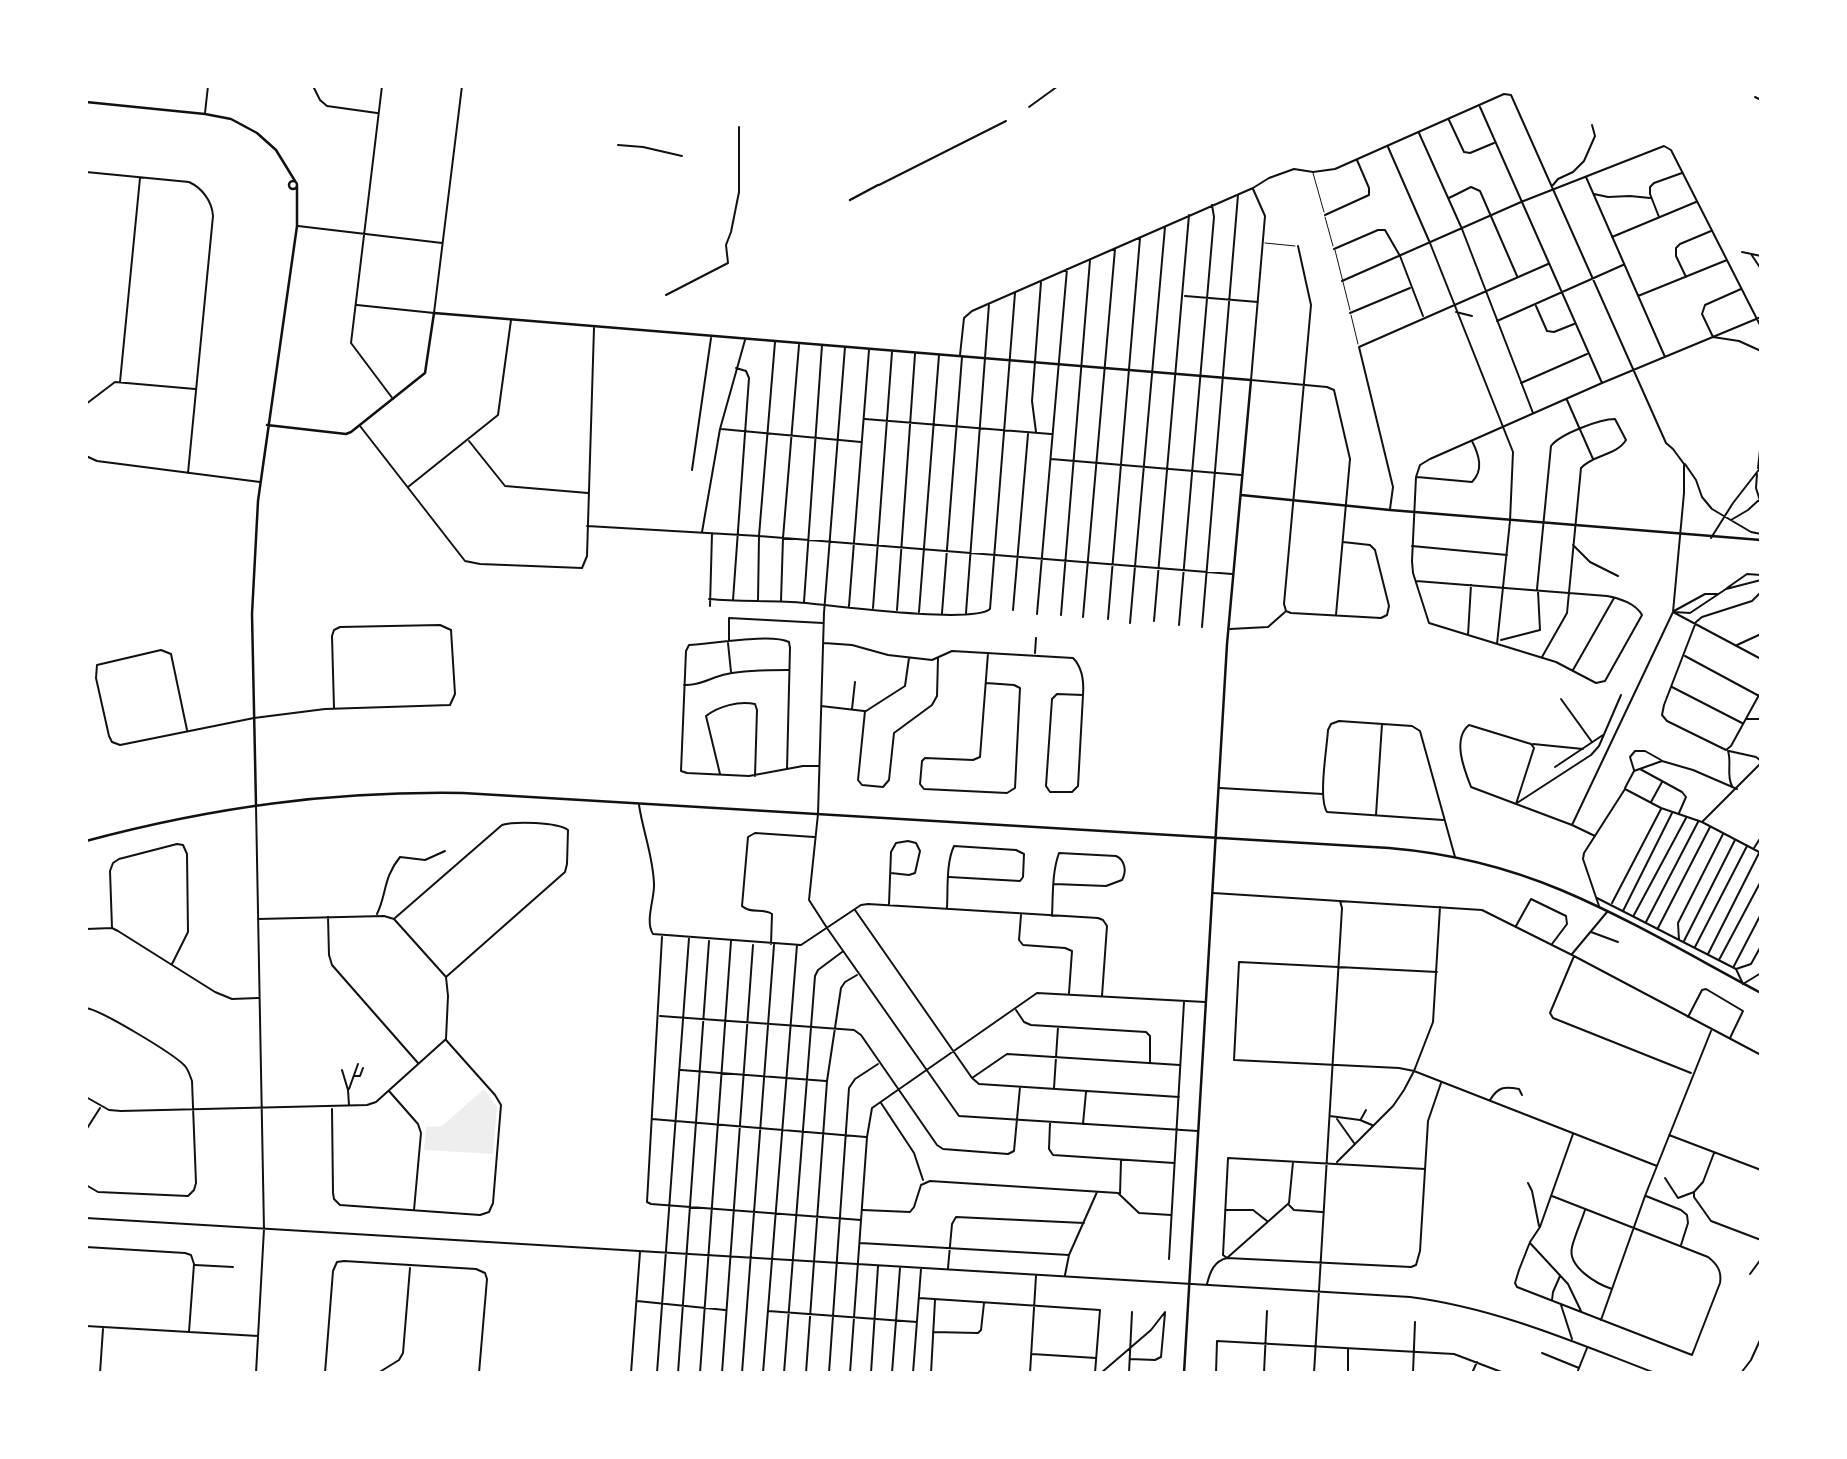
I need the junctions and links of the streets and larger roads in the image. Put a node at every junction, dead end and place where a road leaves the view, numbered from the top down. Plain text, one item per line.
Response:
1 (208, 86) edge
2 (313, 86) edge
3 (382, 86) edge
4 (462, 86) edge
5 (1058, 86) edge
6 (1755, 97) dead end
7 (1761, 100) edge
8 (86, 103) edge
9 (1479, 106) junction
10 (1029, 107) dead end
11 (205, 114) junction
12 (378, 114) junction
13 (1449, 120) junction
14 (1006, 121) dead end
15 (1592, 125) dead end
16 (739, 127) dead end
17 (1419, 132) junction
18 (1494, 143) junction
19 (618, 145) dead end
20 (1388, 146) junction
21 (682, 156) dead end
22 (1357, 159) junction
23 (86, 172) edge
24 (1683, 172) junction
25 (1586, 176) junction
26 (140, 177) junction
27 (293, 181) junction
28 (878, 185) joint
29 (295, 188) junction
30 (1253, 188) junction
31 (1553, 189) junction
32 (1238, 193) junction
33 (1593, 193) junction
34 (1448, 198) junction
35 (1651, 198) junction
36 (850, 200) dead end
37 (1521, 202) junction
38 (1697, 202) junction
39 (1212, 205) junction
40 (1189, 215) junction
41 (1325, 215) road end
42 (1491, 217) junction
43 (1660, 217) junction
44 (297, 226) junction
45 (1165, 227) junction
46 (1462, 229) junction
47 (1712, 231) junction
48 (364, 234) junction
49 (1140, 237) junction
50 (1612, 237) junction
51 (443, 243) junction
52 (1430, 243) junction
53 (1298, 246) road end
54 (1115, 249) junction
55 (1334, 249) road end
56 (1742, 252) dead end
57 (1751, 254) junction
58 (1400, 256) junction
59 (1761, 257) edge
60 (1090, 259) junction
61 (1728, 260) junction
62 (1548, 264) junction
63 (1624, 265) junction
64 (1067, 269) junction
65 (1761, 269) edge
66 (1686, 276) junction
67 (1517, 277) junction
68 (1594, 280) junction
69 (1041, 281) junction
70 (1342, 281) road end
71 (1411, 287) junction
72 (1742, 289) junction
73 (1485, 291) junction
74 (1015, 292) junction
75 (1561, 293) junction
76 (666, 295) dead end
77 (1184, 296) junction
78 (1639, 296) junction
79 (1207, 298) junction
80 (1231, 300) junction
81 (1258, 302) junction
82 (989, 303) junction
83 (355, 305) junction
84 (1454, 305) junction
85 (1535, 305) junction
86 (1456, 312) junction
87 (434, 313) junction
88 (1350, 313) road end
89 (1472, 316) dead end
90 (1424, 317) junction
91 (1759, 318) edge
92 (511, 320) junction
93 (1497, 321) junction
94 (1574, 324) junction
95 (1761, 326) edge
96 (594, 327) junction
97 (711, 337) junction
98 (1713, 337) junction
99 (746, 339) junction
100 (775, 340) junction
101 (799, 342) junction
102 (822, 344) junction
103 (845, 346) junction
104 (869, 349) junction
105 (1761, 349) edge
106 (892, 350) junction
107 (915, 352) junction
108 (939, 354) junction
109 (1588, 354) junction
110 (961, 356) junction
111 (1665, 357) junction
112 (986, 358) junction
113 (1010, 360) junction
114 (1035, 362) junction
115 (1059, 364) junction
116 (1082, 366) junction
117 (736, 368) junction
118 (1105, 368) junction
119 (1130, 370) junction
120 (1634, 370) junction
121 (1153, 372) junction
122 (1177, 374) junction
123 (1200, 376) junction
124 (1224, 377) junction
125 (1251, 380) junction
126 (120, 382) junction
127 (1521, 383) junction
128 (1602, 383) junction
129 (1304, 385) junction
130 (195, 389) junction
131 (393, 399) junction
132 (1567, 399) junction
133 (86, 404) edge
134 (1534, 414) junction
135 (864, 419) junction
136 (887, 421) junction
137 (910, 422) junction
138 (934, 424) junction
139 (267, 425) junction
140 (359, 426) junction
141 (957, 426) junction
142 (1503, 427) junction
143 (980, 428) junction
144 (720, 429) junction
145 (1580, 429) junction
146 (1004, 430) junction
147 (744, 432) junction
148 (768, 433) junction
149 (1028, 433) junction
150 (1036, 433) junction
151 (791, 434) junction
152 (1052, 434) junction
153 (814, 436) junction
154 (838, 439) junction
155 (468, 440) junction
156 (1472, 441) junction
157 (1761, 441) edge
158 (862, 442) junction
159 (86, 458) edge
160 (1050, 459) junction
161 (1593, 459) junction
162 (1074, 460) junction
163 (1097, 461) junction
164 (1121, 463) junction
165 (1684, 464) junction
166 (1144, 466) junction
167 (1168, 467) junction
168 (1761, 467) edge
169 (692, 470) dead end
170 (1192, 470) junction
171 (1758, 471) junction
172 (1214, 472) junction
173 (188, 473) junction
174 (1242, 475) junction
175 (1416, 477) junction
176 (260, 482) junction
177 (408, 488) junction
178 (588, 493) junction
179 (1241, 495) junction
180 (1760, 499) edge
181 (1294, 500) junction
182 (1761, 504) edge
183 (1346, 505) junction
184 (1390, 510) junction
185 (1414, 512) junction
186 (1724, 517) junction
187 (1510, 521) junction
188 (1730, 521) junction
189 (1543, 523) junction
190 (587, 526) junction
191 (1575, 526) junction
192 (702, 532) junction
193 (712, 533) junction
194 (736, 534) junction
195 (1761, 534) edge
196 (1681, 535) junction
197 (759, 536) junction
198 (783, 538) junction
199 (1711, 538) junction
200 (806, 540) junction
201 (1761, 540) edge
202 (829, 542) junction
203 (1343, 542) junction
204 (854, 544) junction
205 (1573, 545) junction
206 (879, 546) junction
207 (1411, 546) junction
208 (902, 548) junction
209 (924, 549) junction
210 (948, 552) junction
211 (971, 553) junction
212 (995, 555) junction
213 (1507, 555) junction
214 (1018, 557) junction
215 (1042, 559) junction
216 (1065, 561) junction
217 (1088, 562) junction
218 (1112, 564) junction
219 (1135, 566) junction
220 (1159, 568) junction
221 (1182, 570) junction
222 (1206, 572) junction
223 (1233, 574) junction
224 (1761, 575) edge
225 (1618, 576) dead end
226 (1416, 580) junction
227 (1761, 580) edge
228 (1471, 584) junction
229 (1503, 587) junction
230 (1726, 589) junction
231 (1537, 590) junction
232 (1761, 592) edge
233 (1569, 593) junction
234 (1718, 594) junction
235 (1614, 597) junction
236 (709, 599) junction
237 (733, 601) junction
238 (758, 602) junction
239 (781, 602) junction
240 (804, 603) junction
241 (710, 606) dead end
242 (825, 606) junction
243 (849, 607) junction
244 (873, 609) junction
245 (1013, 610) dead end
246 (897, 611) junction
247 (1286, 611) junction
248 (1674, 612) junction
249 (919, 614) junction
250 (942, 614) junction
251 (966, 614) junction
252 (1037, 614) dead end
253 (1061, 615) dead end
254 (1336, 615) junction
255 (1083, 617) dead end
256 (1108, 619) dead end
257 (1154, 621) dead end
258 (824, 623) junction
259 (1130, 623) dead end
260 (1695, 624) junction
261 (1179, 625) dead end
262 (1202, 627) dead end
263 (1228, 629) junction
264 (1761, 634) edge
265 (1468, 635) junction
266 (1036, 638) dead end
267 (1500, 640) dead end
268 (729, 642) junction
269 (823, 643) junction
270 (1497, 644) junction
271 (1736, 646) junction
272 (988, 652) junction
273 (1035, 654) junction
274 (1684, 655) junction
275 (909, 657) junction
276 (1542, 657) junction
277 (938, 658) junction
278 (1761, 659) edge
279 (789, 670) junction
280 (1573, 671) junction
281 (731, 673) junction
282 (855, 682) dead end
283 (986, 683) junction
284 (684, 685) junction
285 (1672, 687) junction
286 (1083, 695) junction
287 (1621, 695) dead end
288 (1760, 696) edge
289 (1561, 699) dead end
290 (821, 706) junction
291 (334, 708) junction
292 (852, 709) junction
293 (865, 711) junction
294 (254, 718) junction
295 (1746, 719) junction
296 (1761, 719) edge
297 (1382, 724) junction
298 (1743, 724) junction
299 (187, 730) junction
300 (1606, 731) junction
301 (1593, 743) junction
302 (1531, 744) junction
303 (1584, 749) junction
304 (1727, 750) junction
305 (1662, 761) junction
306 (1761, 762) edge
307 (820, 766) junction
308 (1555, 767) dead end
309 (787, 769) junction
310 (1639, 769) junction
311 (1634, 771) junction
312 (720, 775) junction
313 (755, 776) junction
314 (1662, 781) junction
315 (1219, 788) junction
316 (1625, 789) junction
317 (1737, 789) junction
318 (1324, 794) junction
319 (1651, 802) junction
320 (639, 804) junction
321 (1516, 804) junction
322 (256, 805) junction
323 (1661, 808) junction
324 (1672, 812) junction
325 (818, 814) junction
326 (1678, 815) junction
327 (1376, 816) junction
328 (1686, 817) junction
329 (1443, 820) junction
330 (1700, 821) junction
331 (1572, 825) junction
332 (1711, 827) junction
333 (1723, 833) junction
334 (1595, 836) junction
335 (815, 837) junction
336 (1761, 837) edge
337 (1215, 838) junction
338 (1735, 839) junction
339 (86, 841) edge
340 (1748, 845) junction
341 (1754, 849) junction
342 (446, 851) dead end
343 (1760, 852) edge
344 (1455, 857) junction
345 (891, 873) junction
346 (949, 877) junction
347 (1761, 881) edge
348 (1054, 884) junction
349 (1212, 892) junction
350 (1597, 898) junction
351 (1340, 900) junction
352 (889, 905) junction
353 (1611, 905) junction
354 (1440, 906) junction
355 (1599, 908) junction
356 (947, 909) junction
357 (855, 910) junction
358 (1623, 911) junction
359 (1607, 912) junction
360 (1021, 914) junction
361 (1761, 914) edge
362 (376, 916) junction
363 (1052, 916) junction
364 (1633, 916) junction
365 (328, 917) junction
366 (258, 919) junction
367 (394, 919) junction
368 (1646, 923) junction
369 (1515, 927) junction
370 (112, 928) junction
371 (827, 928) junction
372 (86, 929) edge
373 (1658, 929) junction
374 (1590, 932) junction
375 (662, 936) junction
376 (689, 938) junction
377 (710, 940) junction
378 (1679, 940) junction
379 (731, 942) junction
380 (1618, 942) dead end
381 (1684, 942) junction
382 (753, 943) junction
383 (772, 945) junction
384 (797, 945) junction
385 (1552, 945) junction
386 (1761, 946) edge
387 (1695, 948) junction
388 (843, 951) junction
389 (1707, 954) junction
390 (1572, 955) junction
391 (1719, 960) junction
392 (172, 964) junction
393 (1338, 966) junction
394 (1735, 968) junction
395 (1437, 972) junction
396 (1761, 973) edge
397 (859, 974) junction
398 (446, 977) junction
399 (1743, 984) junction
400 (1761, 993) edge
401 (1069, 994) junction
402 (1102, 996) junction
403 (260, 998) junction
404 (1185, 1001) junction
405 (1206, 1002) junction
406 (86, 1008) edge
407 (1015, 1009) junction
408 (659, 1016) junction
409 (683, 1017) junction
410 (1688, 1017) junction
411 (704, 1019) junction
412 (725, 1020) junction
413 (747, 1022) junction
414 (768, 1024) junction
415 (789, 1026) junction
416 (1058, 1026) junction
417 (809, 1027) junction
418 (834, 1028) junction
419 (1712, 1030) junction
420 (446, 1039) junction
421 (1730, 1039) junction
422 (953, 1051) junction
423 (1761, 1055) edge
424 (1056, 1058) junction
425 (1150, 1062) junction
426 (879, 1063) junction
427 (358, 1064) dead end
428 (418, 1064) junction
429 (1181, 1065) junction
430 (1332, 1065) junction
431 (362, 1068) dead end
432 (342, 1070) dead end
433 (679, 1070) junction
434 (926, 1070) junction
435 (1414, 1071) junction
436 (700, 1072) junction
437 (721, 1073) junction
438 (1692, 1073) junction
439 (743, 1074) junction
440 (354, 1075) junction
441 (764, 1076) junction
442 (785, 1078) junction
443 (972, 1078) junction
444 (805, 1080) junction
445 (827, 1081) junction
446 (1442, 1082) junction
447 (1020, 1087) junction
448 (1054, 1089) junction
449 (348, 1090) junction
450 (898, 1090) junction
451 (389, 1091) junction
452 (1086, 1091) junction
453 (1522, 1095) dead end
454 (86, 1097) edge
455 (1179, 1097) junction
456 (1489, 1100) junction
457 (880, 1102) junction
458 (101, 1106) junction
459 (349, 1106) junction
460 (332, 1107) junction
461 (262, 1108) junction
462 (193, 1109) junction
463 (1366, 1111) dead end
464 (1329, 1116) junction
465 (1337, 1117) junction
466 (652, 1119) junction
467 (1018, 1120) junction
468 (1360, 1120) junction
469 (676, 1121) junction
470 (1050, 1122) junction
471 (697, 1123) junction
472 (1083, 1124) junction
473 (717, 1125) junction
474 (1373, 1125) junction
475 (739, 1127) junction
476 (761, 1128) junction
477 (781, 1129) junction
478 (1177, 1129) junction
479 (86, 1130) edge
480 (802, 1131) junction
481 (1198, 1131) junction
482 (822, 1133) junction
483 (1573, 1133) junction
484 (845, 1135) junction
485 (1668, 1135) junction
486 (867, 1137) junction
487 (1355, 1144) junction
488 (1714, 1153) junction
489 (1121, 1160) junction
490 (1293, 1161) junction
491 (1174, 1163) junction
492 (1326, 1163) junction
493 (1335, 1164) junction
494 (1657, 1166) junction
495 (1425, 1169) junction
496 (1761, 1169) edge
497 (1665, 1178) dead end
498 (924, 1182) junction
499 (1528, 1183) dead end
500 (86, 1185) edge
501 (1097, 1191) junction
502 (1694, 1192) junction
503 (1120, 1194) junction
504 (1552, 1196) junction
505 (1644, 1196) junction
506 (1289, 1203) junction
507 (670, 1206) junction
508 (690, 1208) junction
509 (1585, 1209) junction
510 (414, 1210) junction
511 (711, 1210) junction
512 (863, 1210) junction
513 (1225, 1210) junction
514 (733, 1212) junction
515 (1323, 1212) junction
516 (755, 1213) junction
517 (775, 1214) junction
518 (1171, 1215) junction
519 (796, 1216) junction
520 (817, 1217) junction
521 (86, 1218) edge
522 (840, 1219) junction
523 (862, 1220) junction
524 (1268, 1221) junction
525 (1084, 1223) junction
526 (1539, 1227) junction
527 (1635, 1227) junction
528 (264, 1229) junction
529 (1761, 1240) edge
530 (1530, 1242) junction
531 (860, 1243) junction
532 (1681, 1245) junction
533 (86, 1247) edge
534 (951, 1248) junction
535 (640, 1251) junction
536 (666, 1253) junction
537 (687, 1254) junction
538 (708, 1255) junction
539 (1069, 1255) junction
540 (730, 1257) junction
541 (751, 1258) junction
542 (1227, 1258) junction
543 (772, 1259) junction
544 (1169, 1259) dead end
545 (1761, 1259) edge
546 (793, 1260) junction
547 (814, 1262) junction
548 (1320, 1262) junction
549 (837, 1263) junction
550 (858, 1264) junction
551 (194, 1265) junction
552 (878, 1265) junction
553 (410, 1266) junction
554 (233, 1267) dead end
555 (900, 1267) junction
556 (921, 1268) junction
557 (948, 1270) junction
558 (1750, 1274) dead end
559 (1036, 1275) junction
560 (1560, 1275) junction
561 (1065, 1277) junction
562 (1189, 1284) junction
563 (1207, 1285) junction
564 (1612, 1289) junction
565 (1318, 1292) junction
566 (919, 1298) junction
567 (935, 1299) junction
568 (636, 1301) junction
569 (1552, 1301) junction
570 (984, 1302) junction
571 (662, 1303) junction
572 (683, 1304) junction
573 (1560, 1304) junction
574 (1034, 1305) junction
575 (704, 1308) junction
576 (726, 1310) junction
577 (768, 1311) junction
578 (1267, 1311) dead end
579 (1132, 1312) dead end
580 (789, 1313) junction
581 (1582, 1313) junction
582 (811, 1315) junction
583 (833, 1317) junction
584 (854, 1318) junction
585 (874, 1320) junction
586 (1601, 1320) junction
587 (896, 1321) junction
588 (917, 1322) junction
589 (1415, 1322) dead end
590 (86, 1326) edge
591 (103, 1327) junction
592 (189, 1332) junction
593 (933, 1332) junction
594 (259, 1336) junction
595 (1761, 1338) edge
596 (1573, 1342) junction
597 (1266, 1343) junction
598 (1130, 1346) junction
599 (1316, 1346) junction
600 (1587, 1347) junction
601 (1348, 1348) junction
602 (1414, 1351) junction
603 (1542, 1353) dead end
604 (1031, 1354) junction
605 (1097, 1358) junction
606 (1130, 1359) junction
607 (1476, 1362) junction
608 (1579, 1368) junction
609 (100, 1373) edge
610 (256, 1373) edge
611 (325, 1373) edge
612 (378, 1373) edge
613 (479, 1373) edge
614 (631, 1373) edge
615 (657, 1373) edge
616 (678, 1373) edge
617 (700, 1373) edge
618 (722, 1373) edge
619 (743, 1373) edge
620 (763, 1373) edge
621 (784, 1373) edge
622 (806, 1373) edge
623 (829, 1373) edge
624 (850, 1373) edge
625 (871, 1373) edge
626 (892, 1373) edge
627 (913, 1373) edge
628 (931, 1373) edge
629 (1030, 1373) edge
630 (1095, 1373) edge
631 (1101, 1373) edge
632 (1129, 1373) edge
633 (1184, 1373) edge
634 (1216, 1373) edge
635 (1264, 1373) edge
636 (1314, 1373) edge
637 (1348, 1373) edge
638 (1413, 1373) edge
639 (1472, 1373) edge
640 (1504, 1373) edge
641 (1577, 1373) edge
642 (1655, 1373) edge
643 (1741, 1373) edge

1 - 11 street
2 - 12 street
3 - 12 street
4 - 51 street
5 - 10 street
6 - 7 street
8 - 11 street
9 - 13 street
9 - 18 street
9 - 31 street
11 - 27 street
12 - 48 street
13 - 17 street
13 - 18 street
14 - 28 street
15 - 31 street
16 - 76 street
17 - 20 street
17 - 34 street
18 - 37 street
19 - 21 street
20 - 22 street
20 - 52 street
22 - 30 street
22 - 41 street
23 - 26 street
24 - 25 street
24 - 35 street
24 - 38 street
25 - 31 street
25 - 33 street
26 - 126 street
26 - 130 street
27 - 29 street
27 - 29 street
28 - 36 street
29 - 44 street
30 - 32 street
30 - 81 street
31 - 37 street
31 - 68 street
32 - 39 street
32 - 80 street
33 - 35 street
33 - 50 street
34 - 42 street
34 - 46 street
35 - 43 street
37 - 42 street
37 - 62 street
38 - 43 street
38 - 47 street
39 - 40 street
39 - 79 street
40 - 45 street
40 - 77 street
42 - 46 street
42 - 67 street
43 - 50 street
44 - 48 street
44 - 139 street
45 - 49 street
45 - 121 street
46 - 52 street
46 - 73 street
47 - 61 street
47 - 66 street
48 - 51 street
48 - 83 street
49 - 54 street
49 - 119 street
50 - 63 street
51 - 87 street
52 - 58 street
52 - 84 street
53 - 129 street
54 - 60 street
54 - 118 street
55 - 58 street
56 - 57 street
57 - 59 street
57 - 65 street
58 - 70 street
58 - 71 street
60 - 64 street
60 - 116 street
61 - 66 street
61 - 72 street
62 - 67 street
62 - 75 street
63 - 68 street
63 - 78 street
64 - 69 street
64 - 115 street
66 - 78 street
67 - 73 street
68 - 75 street
68 - 120 street
69 - 74 street
69 - 114 street
71 - 88 street
71 - 90 street
72 - 91 street
72 - 98 street
73 - 84 street
73 - 93 street
74 - 82 street
74 - 113 street
75 - 85 street
75 - 94 street
77 - 79 street
77 - 122 street
78 - 111 street
79 - 80 street
79 - 123 street
80 - 81 street
80 - 124 street
81 - 125 street
82 - 110 street
82 - 112 street
83 - 87 street
83 - 131 street
84 - 86 street
84 - 90 street
85 - 93 street
85 - 94 street
86 - 89 street
86 - 142 street
87 - 92 street
87 - 131 street
90 - 184 street
91 - 95 street
91 - 98 street
92 - 96 street
92 - 155 street
93 - 127 street
94 - 109 street
95 - 105 street
96 - 97 street
96 - 178 street
97 - 99 street
97 - 169 street
98 - 105 street
98 - 111 street
99 - 100 street
99 - 117 street
100 - 101 street
100 - 148 street
101 - 102 street
101 - 151 street
102 - 103 street
102 - 153 street
103 - 104 street
103 - 154 street
104 - 106 street
104 - 135 street
106 - 107 street
106 - 136 street
107 - 108 street
107 - 137 street
108 - 110 street
108 - 138 street
109 - 127 street
109 - 128 street
110 - 112 street
110 - 141 street
111 - 120 street
112 - 113 street
112 - 143 street
113 - 114 street
113 - 146 street
114 - 115 street
114 - 150 street
115 - 116 street
115 - 152 street
116 - 118 street
116 - 162 street
117 - 144 street
117 - 147 street
118 - 119 street
118 - 163 street
119 - 121 street
119 - 164 street
120 - 128 street
120 - 165 street
121 - 122 street
121 - 166 street
122 - 123 street
122 - 167 street
123 - 124 street
123 - 170 street
124 - 125 street
124 - 172 street
125 - 129 street
125 - 174 street
126 - 130 street
126 - 133 street
127 - 134 street
128 - 132 street
129 - 181 street
129 - 183 street
130 - 173 street
131 - 140 street
132 - 134 street
132 - 145 street
134 - 142 street
135 - 136 street
135 - 158 street
136 - 137 street
136 - 206 street
137 - 138 street
137 - 208 street
138 - 141 street
138 - 209 street
139 - 140 street
139 - 176 street
140 - 177 street
141 - 143 street
141 - 210 street
142 - 156 street
142 - 187 street
143 - 146 street
143 - 211 street
144 - 147 street
144 - 192 street
145 - 161 street
145 - 161 street
145 - 189 street
146 - 149 street
146 - 212 street
147 - 148 street
147 - 194 street
148 - 151 street
148 - 197 street
149 - 150 street
149 - 214 street
150 - 152 street
151 - 153 street
151 - 198 street
152 - 160 street
153 - 154 street
153 - 200 street
154 - 158 street
154 - 202 street
155 - 177 street
155 - 178 street
156 - 175 street
156 - 175 street
157 - 171 street
158 - 204 street
159 - 173 street
160 - 162 street
160 - 215 street
161 - 191 street
162 - 163 street
162 - 216 street
163 - 164 street
163 - 217 street
164 - 166 street
164 - 218 street
165 - 186 street
165 - 196 street
166 - 167 street
166 - 219 street
167 - 170 street
167 - 220 street
168 - 171 street
170 - 172 street
170 - 221 street
171 - 180 street
171 - 186 street
172 - 174 street
172 - 222 street
173 - 176 street
174 - 179 street
175 - 185 street
176 - 294 street
177 - 190 street
178 - 190 street
179 - 181 street
179 - 223 street
180 - 182 street
180 - 188 street
181 - 183 street
181 - 247 street
183 - 184 street
183 - 203 street
184 - 185 street
185 - 187 street
185 - 207 street
186 - 188 street
186 - 199 street
187 - 189 street
187 - 213 street
188 - 195 street
189 - 191 street
189 - 231 street
190 - 192 street
191 - 196 street
191 - 205 street
192 - 193 street
193 - 194 street
193 - 236 street
194 - 197 street
194 - 237 street
196 - 199 street
196 - 248 street
197 - 198 street
197 - 238 street
198 - 200 street
198 - 239 street
199 - 201 street
200 - 202 street
200 - 240 street
202 - 204 street
202 - 242 street
203 - 254 street
203 - 254 street
204 - 206 street
204 - 243 street
205 - 225 street
205 - 233 street
206 - 208 street
206 - 244 street
207 - 213 street
207 - 226 street
208 - 209 street
208 - 246 street
209 - 210 street
209 - 249 street
210 - 211 street
210 - 250 street
211 - 212 street
211 - 251 street
212 - 214 street
212 - 251 street
213 - 229 street
214 - 215 street
214 - 245 street
215 - 216 street
215 - 252 street
216 - 217 street
216 - 253 street
217 - 218 street
217 - 255 street
218 - 219 street
218 - 256 street
219 - 220 street
219 - 259 street
220 - 221 street
220 - 257 street
221 - 222 street
221 - 261 street
222 - 223 street
222 - 262 street
223 - 263 street
224 - 230 street
226 - 228 street
226 - 265 street
227 - 230 street
228 - 229 street
228 - 265 street
229 - 231 street
229 - 270 street
230 - 234 street
231 - 233 street
231 - 267 street
232 - 260 street
233 - 235 street
233 - 276 street
234 - 248 street
234 - 248 street
235 - 280 street
235 - 280 street
236 - 237 street
236 - 241 street
237 - 238 street
238 - 239 street
239 - 240 street
240 - 242 street
242 - 243 street
242 - 258 street
243 - 244 street
244 - 246 street
246 - 249 street
247 - 254 street
247 - 263 street
248 - 260 street
248 - 331 street
249 - 250 street
250 - 251 street
258 - 268 street
258 - 269 street
260 - 271 street
260 - 274 street
263 - 315 street
264 - 271 street
265 - 270 street
266 - 273 street
268 - 279 street
268 - 281 street
268 - 284 street
269 - 275 street
269 - 290 street
270 - 276 street
271 - 278 street
272 - 273 street
272 - 277 street
272 - 283 street
273 - 286 street
274 - 285 street
274 - 288 street
275 - 277 street
275 - 293 street
276 - 280 street
277 - 293 street
279 - 281 street
279 - 309 street
281 - 284 street
282 - 292 street
283 - 283 street
284 - 312 street
285 - 298 street
285 - 304 street
286 - 286 street
287 - 300 street
288 - 295 street
289 - 301 street
290 - 292 street
290 - 307 street
291 - 291 street
291 - 294 street
292 - 293 street
294 - 299 street
294 - 322 street
295 - 296 street
295 - 298 street
297 - 318 street
297 - 327 street
297 - 329 street
298 - 304 street
299 - 299 street
300 - 301 street
300 - 321 street
301 - 303 street
302 - 303 street
302 - 321 street
302 - 321 street
303 - 308 street
304 - 306 street
304 - 317 street
305 - 310 street
305 - 311 street
305 - 317 street
306 - 317 street
307 - 309 street
307 - 325 street
309 - 313 street
310 - 311 street
310 - 314 street
311 - 316 street
312 - 313 street
312 - 313 street
314 - 319 street
314 - 326 street
315 - 318 street
315 - 337 street
316 - 319 street
316 - 334 street
317 - 330 street
318 - 327 street
319 - 323 street
320 - 322 street
320 - 325 street
320 - 375 street
321 - 331 street
322 - 339 street
322 - 366 street
323 - 324 street
323 - 353 street
324 - 326 street
324 - 358 street
325 - 335 street
325 - 337 street
326 - 328 street
327 - 329 street
328 - 330 street
328 - 364 street
329 - 344 street
330 - 332 street
330 - 368 street
331 - 334 street
332 - 333 street
332 - 373 street
333 - 338 street
333 - 378 street
334 - 350 street
335 - 371 street
335 - 383 street
336 - 341 street
337 - 344 street
337 - 349 street
338 - 340 street
338 - 381 street
340 - 341 street
340 - 387 street
341 - 343 street
342 - 362 street
343 - 389 street
344 - 355 street
345 - 345 street
345 - 352 street
346 - 346 street
346 - 356 street
347 - 391 street
348 - 348 street
348 - 363 street
349 - 351 street
349 - 405 street
350 - 353 street
350 - 355 street
351 - 354 street
351 - 393 street
352 - 356 street
352 - 357 street
353 - 358 street
354 - 369 street
354 - 395 street
355 - 359 street
356 - 360 street
357 - 371 street
357 - 422 street
358 - 364 street
359 - 374 street
359 - 399 street
360 - 363 street
360 - 401 street
361 - 394 street
362 - 365 street
362 - 367 street
363 - 402 street
364 - 368 street
365 - 366 street
365 - 428 street
366 - 403 street
367 - 398 street
367 - 398 street
368 - 373 street
369 - 385 street
369 - 385 street
370 - 372 street
370 - 392 street
370 - 392 street
371 - 384 street
371 - 388 street
373 - 378 street
374 - 380 street
374 - 390 street
375 - 376 street
375 - 408 street
376 - 377 street
376 - 409 street
377 - 379 street
377 - 411 street
378 - 381 street
379 - 382 street
379 - 412 street
381 - 387 street
382 - 383 street
382 - 413 street
383 - 384 street
383 - 414 street
384 - 415 street
385 - 390 street
386 - 394 street
387 - 389 street
388 - 397 street
388 - 417 street
389 - 391 street
390 - 410 street
390 - 438 street
391 - 394 street
392 - 403 street
393 - 395 street
393 - 430 street
393 - 430 street
394 - 399 street
395 - 435 street
396 - 399 street
397 - 418 street
397 - 434 street
398 - 420 street
399 - 400 street
401 - 402 street
401 - 407 street
402 - 404 street
403 - 461 street
404 - 405 street
404 - 429 street
405 - 481 street
406 - 462 street
407 - 416 street
407 - 422 street
408 - 409 street
408 - 466 street
409 - 411 street
409 - 433 street
410 - 419 street
410 - 421 street
411 - 412 street
411 - 436 street
412 - 413 street
412 - 437 street
413 - 414 street
413 - 439 street
414 - 415 street
414 - 441 street
415 - 417 street
415 - 442 street
416 - 424 street
416 - 425 street
417 - 418 street
417 - 444 street
418 - 426 street
418 - 445 street
419 - 421 street
419 - 438 street
420 - 428 street
420 - 510 street
421 - 423 street
422 - 434 street
422 - 443 street
424 - 425 street
424 - 443 street
424 - 448 street
425 - 429 street
426 - 450 street
426 - 484 street
427 - 440 street
428 - 451 street
429 - 455 street
430 - 435 street
430 - 464 street
431 - 440 street
432 - 449 street
433 - 436 street
433 - 469 street
434 - 450 street
434 - 467 street
435 - 446 street
435 - 474 street
436 - 437 street
436 - 471 street
437 - 439 street
437 - 473 street
438 - 485 street
439 - 441 street
439 - 475 street
440 - 449 street
441 - 442 street
441 - 476 street
442 - 444 street
442 - 477 street
443 - 447 street
444 - 445 street
444 - 480 street
445 - 482 street
446 - 456 street
446 - 495 street
447 - 448 street
447 - 467 street
448 - 452 street
449 - 459 street
450 - 457 street
450 - 467 street
451 - 459 street
451 - 510 street
452 - 455 street
452 - 472 street
453 - 456 street
454 - 458 street
455 - 478 street
456 - 483 street
457 - 486 street
457 - 498 street
458 - 462 street
458 - 479 street
459 - 460 street
460 - 461 street
460 - 510 street
461 - 462 street
461 - 528 street
462 - 500 street
463 - 468 street
464 - 465 street
464 - 492 street
465 - 468 street
465 - 487 street
466 - 469 street
466 - 507 street
467 - 470 street
468 - 474 street
469 - 471 street
469 - 507 street
470 - 472 street
470 - 489 street
471 - 473 street
471 - 508 street
472 - 478 street
473 - 475 street
473 - 511 street
474 - 487 street
475 - 476 street
475 - 514 street
476 - 477 street
476 - 516 street
477 - 480 street
477 - 517 street
478 - 481 street
478 - 491 street
480 - 482 street
480 - 519 street
481 - 562 street
482 - 484 street
482 - 520 street
483 - 494 street
483 - 504 street
484 - 486 street
484 - 522 street
485 - 488 street
485 - 494 street
486 - 512 street
487 - 493 street
488 - 496 street
488 - 502 street
489 - 491 street
489 - 503 street
490 - 492 street
490 - 506 street
490 - 513 street
491 - 518 street
492 - 493 street
492 - 515 street
493 - 495 street
494 - 505 street
495 - 548 street
497 - 502 street
498 - 501 street
498 - 512 street
499 - 526 street
501 - 503 street
501 - 525 street
502 - 529 street
503 - 518 street
504 - 509 street
504 - 526 street
505 - 527 street
505 - 532 street
506 - 515 street
506 - 524 street
507 - 508 street
507 - 536 street
508 - 511 street
508 - 537 street
509 - 527 street
509 - 564 street
511 - 514 street
511 - 538 street
512 - 523 street
513 - 524 street
513 - 542 street
514 - 516 street
514 - 540 street
515 - 548 street
516 - 517 street
516 - 541 street
517 - 519 street
517 - 543 street
518 - 544 street
519 - 520 street
519 - 546 street
520 - 522 street
520 - 547 street
521 - 528 street
522 - 523 street
522 - 549 street
523 - 531 street
524 - 542 street
525 - 534 street
525 - 539 street
526 - 530 street
527 - 532 street
527 - 564 street
528 - 535 street
528 - 594 street
530 - 560 street
530 - 569 street
531 - 534 street
531 - 550 street
532 - 586 street
533 - 551 street
534 - 539 street
534 - 557 street
535 - 536 street
535 - 568 street
536 - 537 street
536 - 571 street
537 - 538 street
537 - 572 street
538 - 540 street
538 - 575 street
539 - 561 street
540 - 541 street
540 - 576 street
541 - 543 street
541 - 619 street
542 - 548 street
542 - 563 street
543 - 546 street
543 - 577 street
545 - 558 street
546 - 547 street
546 - 580 street
547 - 549 street
547 - 582 street
548 - 565 street
549 - 550 street
549 - 583 street
550 - 552 street
550 - 584 street
551 - 554 street
551 - 592 street
552 - 555 street
552 - 585 street
553 - 611 street
553 - 612 street
553 - 613 street
555 - 556 street
555 - 587 street
556 - 557 street
556 - 566 street
557 - 559 street
559 - 561 street
559 - 574 street
560 - 569 street
560 - 581 street
561 - 562 street
562 - 563 street
562 - 633 street
563 - 565 street
564 - 586 street
565 - 596 street
565 - 599 street
566 - 567 street
566 - 588 street
567 - 570 street
567 - 593 street
568 - 571 street
568 - 614 street
569 - 573 street
570 - 574 street
570 - 593 street
571 - 572 street
571 - 615 street
572 - 575 street
572 - 616 street
573 - 581 street
573 - 596 street
574 - 604 street
574 - 605 street
575 - 576 street
575 - 617 street
576 - 618 street
577 - 580 street
577 - 620 street
578 - 597 street
579 - 598 street
580 - 582 street
580 - 621 street
581 - 586 street
582 - 583 street
582 - 622 street
583 - 584 street
583 - 623 street
584 - 585 street
584 - 624 street
585 - 587 street
585 - 625 street
587 - 588 street
587 - 626 street
588 - 627 street
589 - 602 street
590 - 591 street
591 - 592 street
591 - 609 street
592 - 594 street
593 - 628 street
594 - 610 street
595 - 643 street
596 - 600 street
597 - 599 street
597 - 634 street
597 - 635 street
598 - 606 street
598 - 606 street
598 - 631 street
599 - 601 street
599 - 636 street
600 - 608 street
600 - 642 street
601 - 602 street
601 - 637 street
602 - 607 street
602 - 638 street
603 - 608 street
604 - 605 street
604 - 629 street
605 - 630 street
606 - 632 street
607 - 639 street
607 - 640 street
608 - 641 street

